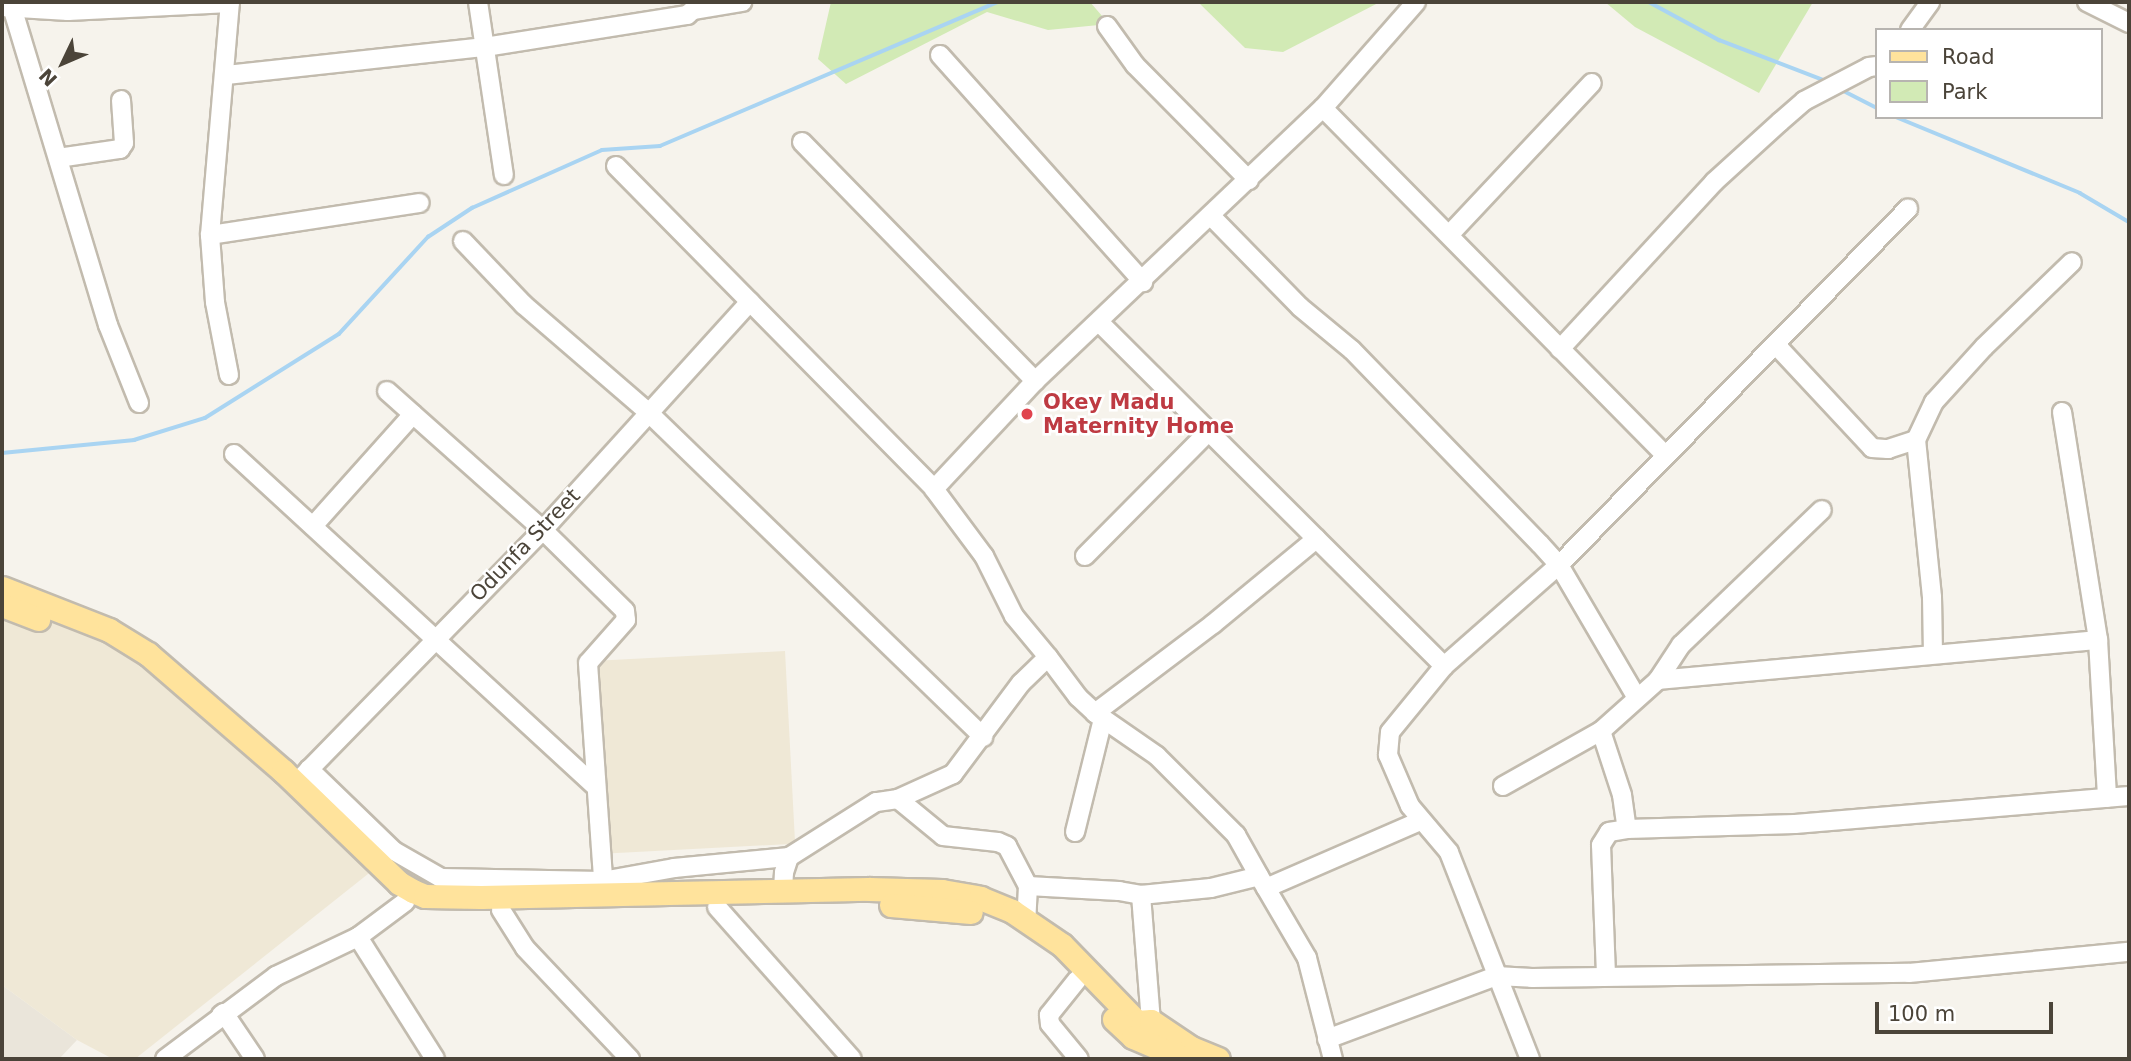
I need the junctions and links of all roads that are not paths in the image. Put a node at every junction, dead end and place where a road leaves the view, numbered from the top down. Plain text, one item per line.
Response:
1 (230, 2) edge
2 (478, 2) edge
3 (742, 2) edge
4 (1416, 2) edge
5 (1930, 2) edge
6 (2087, 2) edge
7 (69, 6) edge
8 (694, 6) edge
9 (7, 7) edge
10 (2129, 23) edge
11 (1107, 26) dead end
12 (1911, 28) edge
13 (485, 47) junction
14 (940, 55) dead end
15 (1876, 66) edge
16 (226, 75) junction
17 (1592, 83) dead end
18 (121, 100) dead end
19 (1323, 108) junction
20 (802, 142) dead end
21 (58, 158) junction
22 (616, 166) dead end
23 (504, 175) dead end
24 (1249, 180) junction
25 (420, 203) dead end
26 (1908, 208) dead end
27 (1211, 216) junction
28 (1450, 234) junction
29 (210, 235) junction
30 (463, 242) dead end
31 (2072, 261) dead end
32 (1143, 282) junction
33 (750, 302) junction
34 (1100, 323) junction
35 (1777, 346) junction
36 (1560, 349) junction
37 (229, 375) dead end
38 (1035, 381) junction
39 (387, 391) dead end
40 (139, 403) dead end
41 (648, 412) junction
42 (2062, 412) dead end
43 (413, 414) junction
44 (1209, 430) junction
45 (1916, 440) junction
46 (234, 454) dead end
47 (1665, 454) junction
48 (934, 489) junction
49 (1822, 510) dead end
50 (313, 526) junction
51 (543, 530) junction
52 (1316, 539) junction
53 (1085, 556) dead end
54 (1559, 565) junction
55 (2, 587) edge
56 (2, 605) edge
57 (437, 638) junction
58 (2098, 640) junction
59 (1933, 654) junction
60 (1048, 657) junction
61 (1444, 666) junction
62 (1657, 680) junction
63 (1636, 696) junction
64 (1099, 716) junction
65 (1601, 732) junction
66 (983, 737) junction
67 (302, 777) junction
68 (1503, 786) dead end
69 (596, 787) junction
70 (2129, 796) edge
71 (2107, 798) junction
72 (898, 799) junction
73 (1420, 821) junction
74 (1627, 829) junction
75 (1075, 832) dead end
76 (789, 858) junction
77 (724, 864) junction
78 (1262, 882) junction
79 (1028, 886) junction
80 (603, 887) junction
81 (783, 890) junction
82 (1141, 895) junction
83 (719, 900) junction
84 (405, 902) junction
85 (501, 910) junction
86 (1026, 920) junction
87 (358, 937) junction
88 (2129, 952) edge
89 (1606, 975) junction
90 (1496, 976) junction
91 (1077, 980) junction
92 (221, 1015) junction
93 (1151, 1021) junction
94 (1327, 1039) junction
95 (165, 1059) edge
96 (255, 1059) edge
97 (435, 1059) edge
98 (630, 1059) edge
99 (852, 1059) edge
100 (1079, 1059) edge
101 (1185, 1059) edge
102 (1218, 1059) edge
103 (1333, 1059) edge
104 (1530, 1059) edge

1 - 7 street
1 - 16 street
2 - 13 street
3 - 8 street
4 - 19 street
5 - 12 street
6 - 10 street
7 - 9 street
8 - 13 street
9 - 21 street
11 - 24 street
13 - 16 street
13 - 23 street
14 - 32 street
15 - 36 street
16 - 29 street
17 - 28 street
18 - 21 street
19 - 24 street
19 - 28 street
20 - 38 street
21 - 40 street
22 - 33 street
24 - 27 street
25 - 29 street
26 - 35 street
27 - 32 street
27 - 54 street
28 - 36 street
29 - 37 street
30 - 41 street
31 - 45 street
32 - 34 street
33 - 41 street, Odunfa Street
33 - 48 street
34 - 38 street
34 - 44 street
35 - 45 street
35 - 47 street
36 - 47 street
38 - 48 street
39 - 43 street
41 - 51 street, Odunfa Street
41 - 66 street
42 - 58 street
43 - 50 street
43 - 51 street
44 - 52 street
44 - 53 street
45 - 59 street
46 - 50 street
47 - 54 street
48 - 60 street
49 - 62 street
50 - 57 street
51 - 57 street, Odunfa Street
51 - 69 street
52 - 61 street
52 - 64 street
54 - 61 street
54 - 63 street
55 - 67 main road
56 - 84 main road
57 - 67 street, Odunfa Street
57 - 69 street
58 - 59 street
58 - 71 street
59 - 62 street
60 - 64 street
60 - 66 street
61 - 73 street
62 - 63 street
63 - 65 street
64 - 75 street
64 - 78 street
65 - 68 street
65 - 74 street
66 - 72 street
67 - 80 main road
69 - 80 street
70 - 71 street
71 - 74 street
72 - 76 street
72 - 79 street
73 - 78 street
73 - 90 street
74 - 89 street
76 - 77 street
76 - 81 street
77 - 80 street
77 - 83 street
78 - 82 street
78 - 94 street
79 - 82 street
79 - 86 street
80 - 83 main road
81 - 83 main road
81 - 86 main road
82 - 93 street
83 - 85 main road
83 - 91 main road
83 - 99 street
84 - 85 main road
84 - 87 street
85 - 98 street
86 - 93 main road
87 - 92 street
87 - 97 street
88 - 89 street
89 - 90 street
90 - 94 street
90 - 104 street
91 - 100 street
91 - 101 main road
92 - 95 street
92 - 96 street
93 - 102 main road
94 - 103 street

